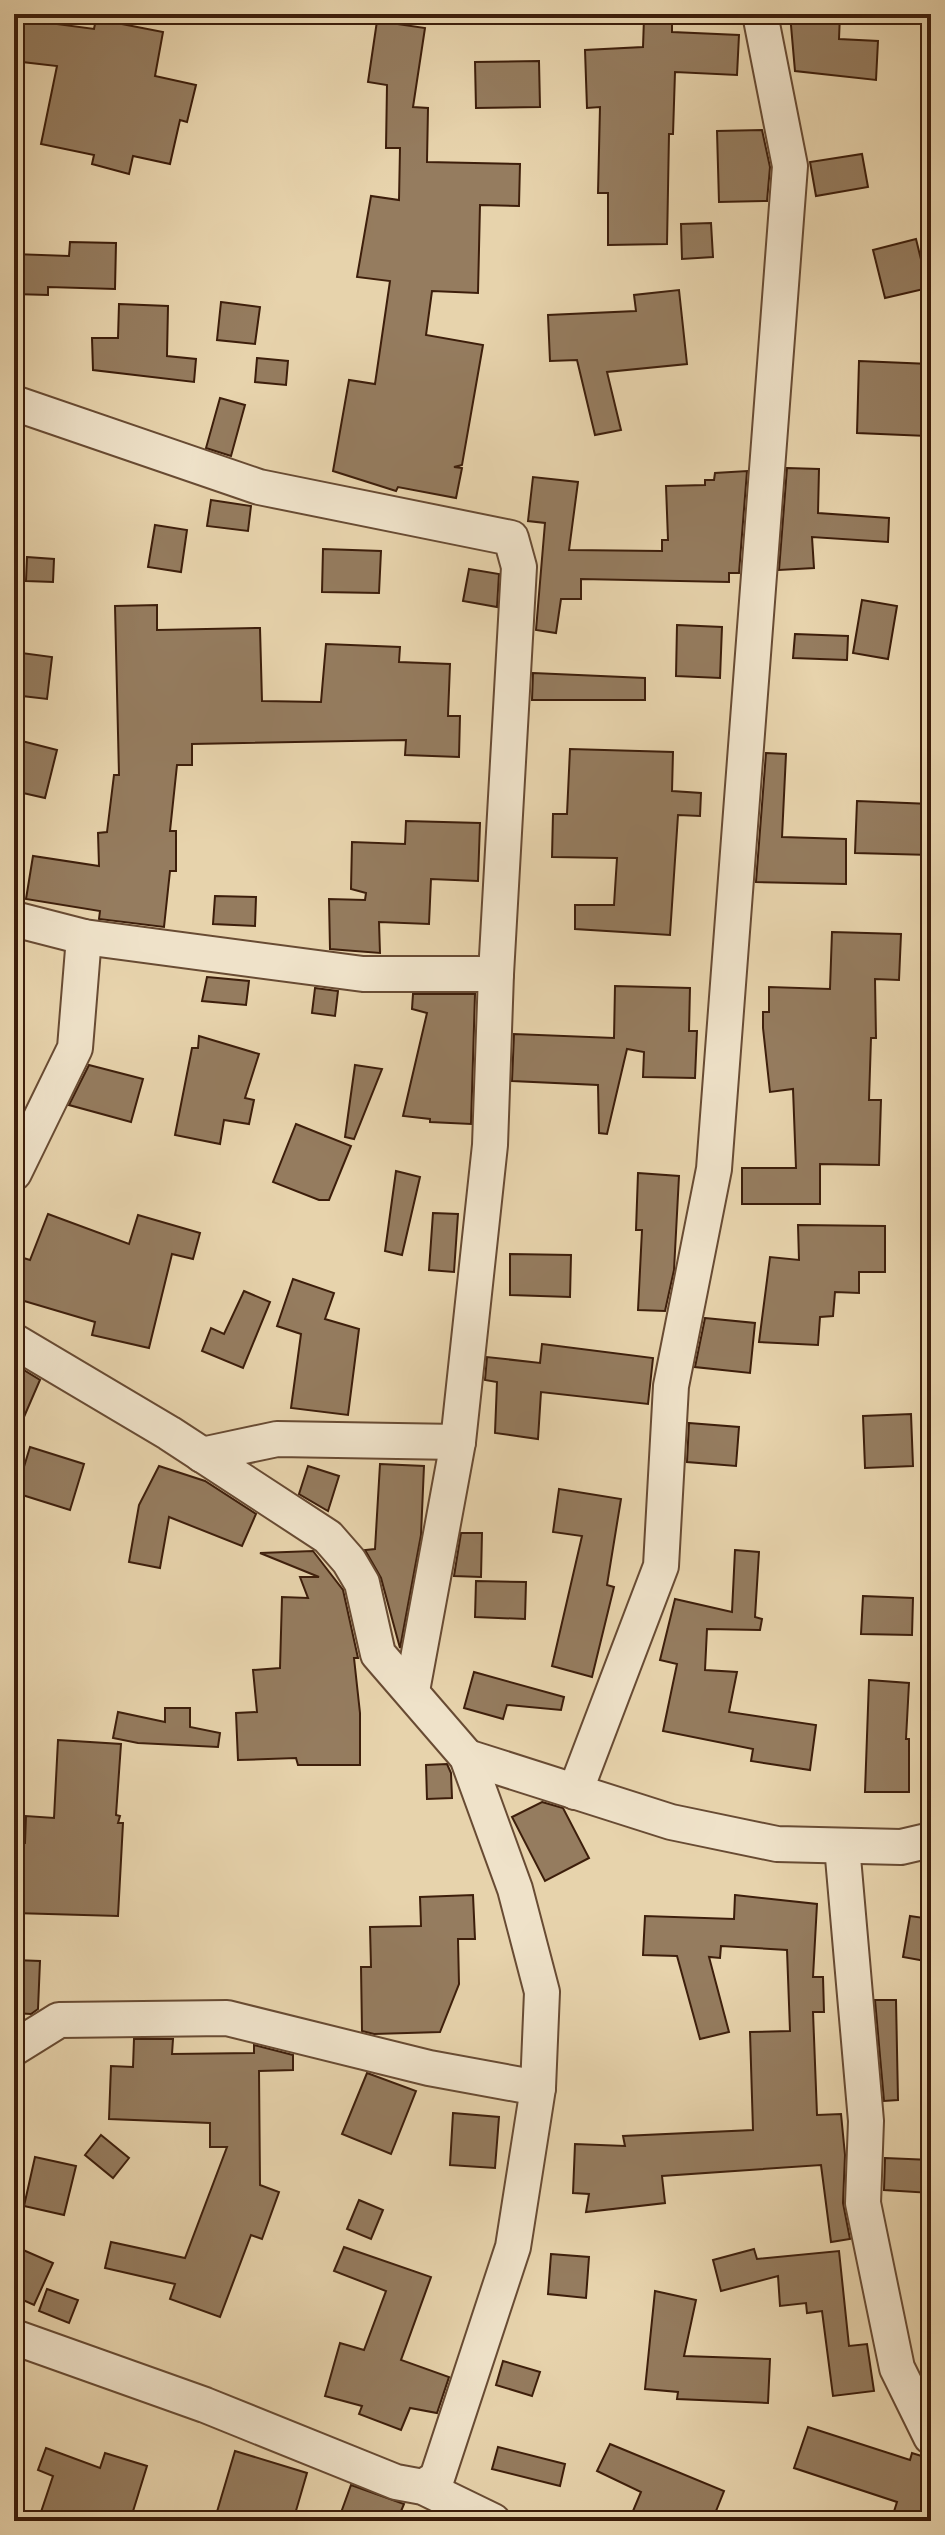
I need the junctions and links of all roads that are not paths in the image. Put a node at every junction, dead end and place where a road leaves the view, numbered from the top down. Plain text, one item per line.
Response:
1 (760, 14) edge
2 (14, 403) edge
3 (14, 919) edge
4 (84, 937) junction
5 (496, 974) junction
6 (14, 1173) edge
7 (14, 1341) edge
8 (458, 1442) junction
9 (202, 1455) junction
10 (412, 1691) junction
11 (467, 1757) junction
12 (575, 1792) junction
13 (931, 1840) edge
14 (842, 1846) junction
15 (14, 2048) edge
16 (538, 2088) junction
17 (14, 2337) edge
18 (931, 2437) edge
19 (423, 2487) junction
20 (493, 2521) edge

1 - 12 street
2 - 5 street
3 - 4 street
4 - 5 street
4 - 6 street
5 - 8 street
7 - 9 street
8 - 9 street
8 - 10 street
9 - 10 street
10 - 11 street
11 - 12 street
11 - 16 street
12 - 14 street
13 - 14 street
14 - 18 street
15 - 16 street
16 - 19 street
17 - 19 street
19 - 20 street

